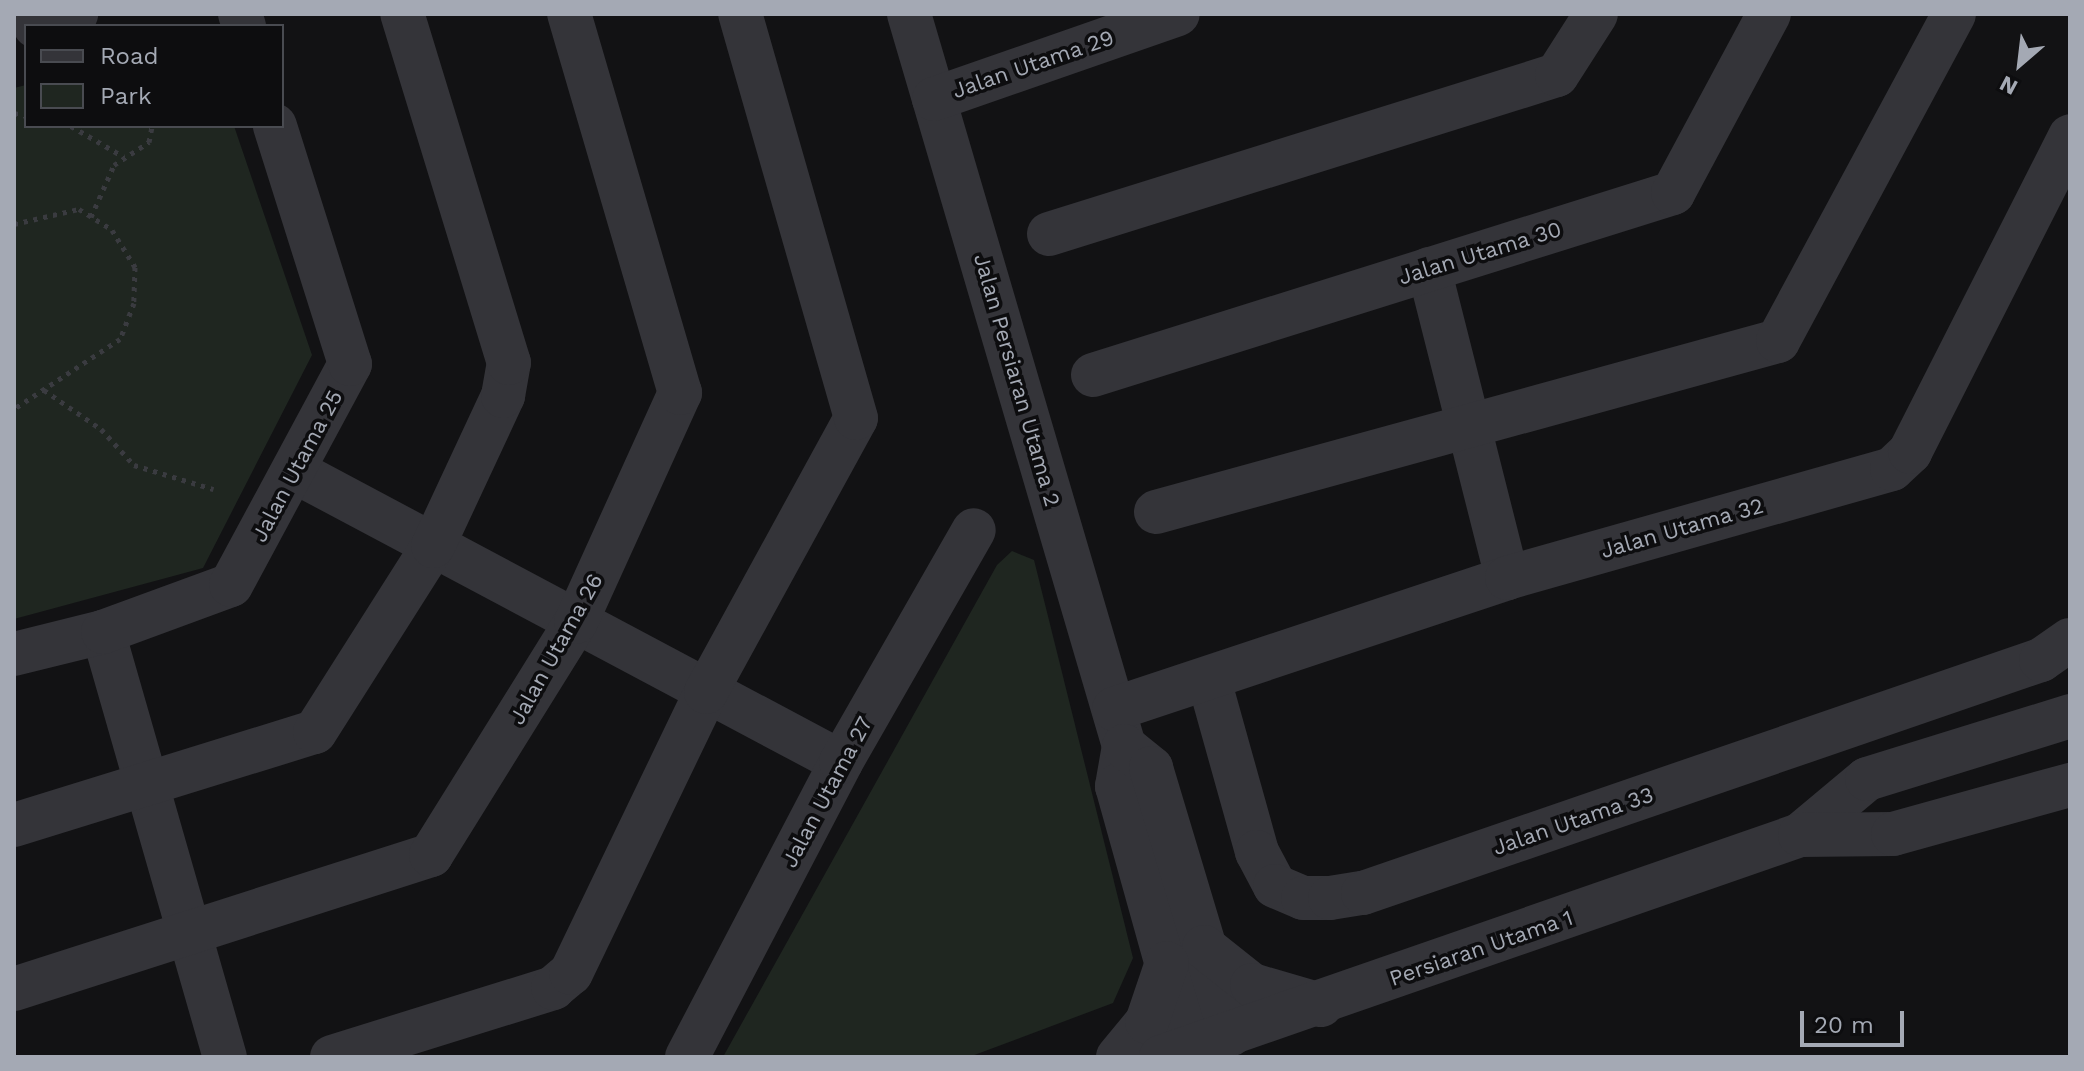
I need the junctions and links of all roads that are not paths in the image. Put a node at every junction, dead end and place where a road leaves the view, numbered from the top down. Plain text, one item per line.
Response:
1 (76, 14) edge
2 (402, 14) edge
3 (569, 14) edge
4 (740, 14) edge
5 (909, 14) edge
6 (1178, 14) edge
7 (1596, 14) edge
8 (1769, 14) edge
9 (1954, 14) edge
10 (42, 24) edge
11 (934, 99) junction
12 (276, 128) edge
13 (2070, 136) edge
14 (1049, 234) dead end
15 (1429, 269) junction
16 (1093, 375) dead end
17 (1468, 424) junction
18 (296, 472) junction
19 (1156, 512) dead end
20 (974, 530) dead end
21 (433, 546) junction
22 (1507, 578) junction
23 (576, 622) junction
24 (103, 632) junction
25 (2070, 640) edge
26 (14, 654) edge
27 (1209, 680) junction
28 (706, 692) junction
29 (2070, 716) edge
30 (1119, 728) junction
31 (841, 762) junction
32 (2070, 785) edge
33 (147, 788) junction
34 (14, 825) edge
35 (1800, 835) junction
36 (190, 937) junction
37 (1186, 955) junction
38 (14, 989) edge
39 (1321, 1005) junction
40 (1231, 1034) junction
41 (1175, 1052) edge
42 (225, 1057) edge
43 (332, 1057) edge
44 (687, 1057) edge
45 (1118, 1057) edge

1 - 10 street
2 - 21 street
3 - 23 street, Jalan Utama 26
4 - 28 street
5 - 11 street, Jalan Persiaran Utama 2
6 - 11 street, Jalan Utama 29
7 - 14 street
8 - 15 street, Jalan Utama 30
9 - 17 street
11 - 30 street, Jalan Persiaran Utama 2
12 - 18 street, Jalan Utama 25
13 - 22 street, Jalan Utama 32
15 - 16 street, Jalan Utama 30
15 - 17 street
17 - 19 street
17 - 22 street
18 - 21 street
18 - 24 street, Jalan Utama 25
20 - 31 street, Jalan Utama 27
21 - 23 street
21 - 33 street
22 - 27 street, Jalan Utama 32
23 - 28 street
23 - 36 street, Jalan Utama 26
24 - 26 street, Jalan Utama 25
24 - 33 street
25 - 27 street, Jalan Utama 33
27 - 30 street, Jalan Utama 32
28 - 31 street
28 - 43 street
29 - 35 street, Persiaran Utama 1
30 - 37 street
31 - 44 street, Jalan Utama 27
32 - 35 street, Persiaran Utama 1
33 - 34 street
33 - 36 street
35 - 39 street, Persiaran Utama 1
36 - 38 street, Jalan Utama 26
36 - 42 street
37 - 39 street
37 - 40 street
37 - 41 street
37 - 45 street
39 - 40 street, Persiaran Utama 1
40 - 41 street, Persiaran Utama 1

